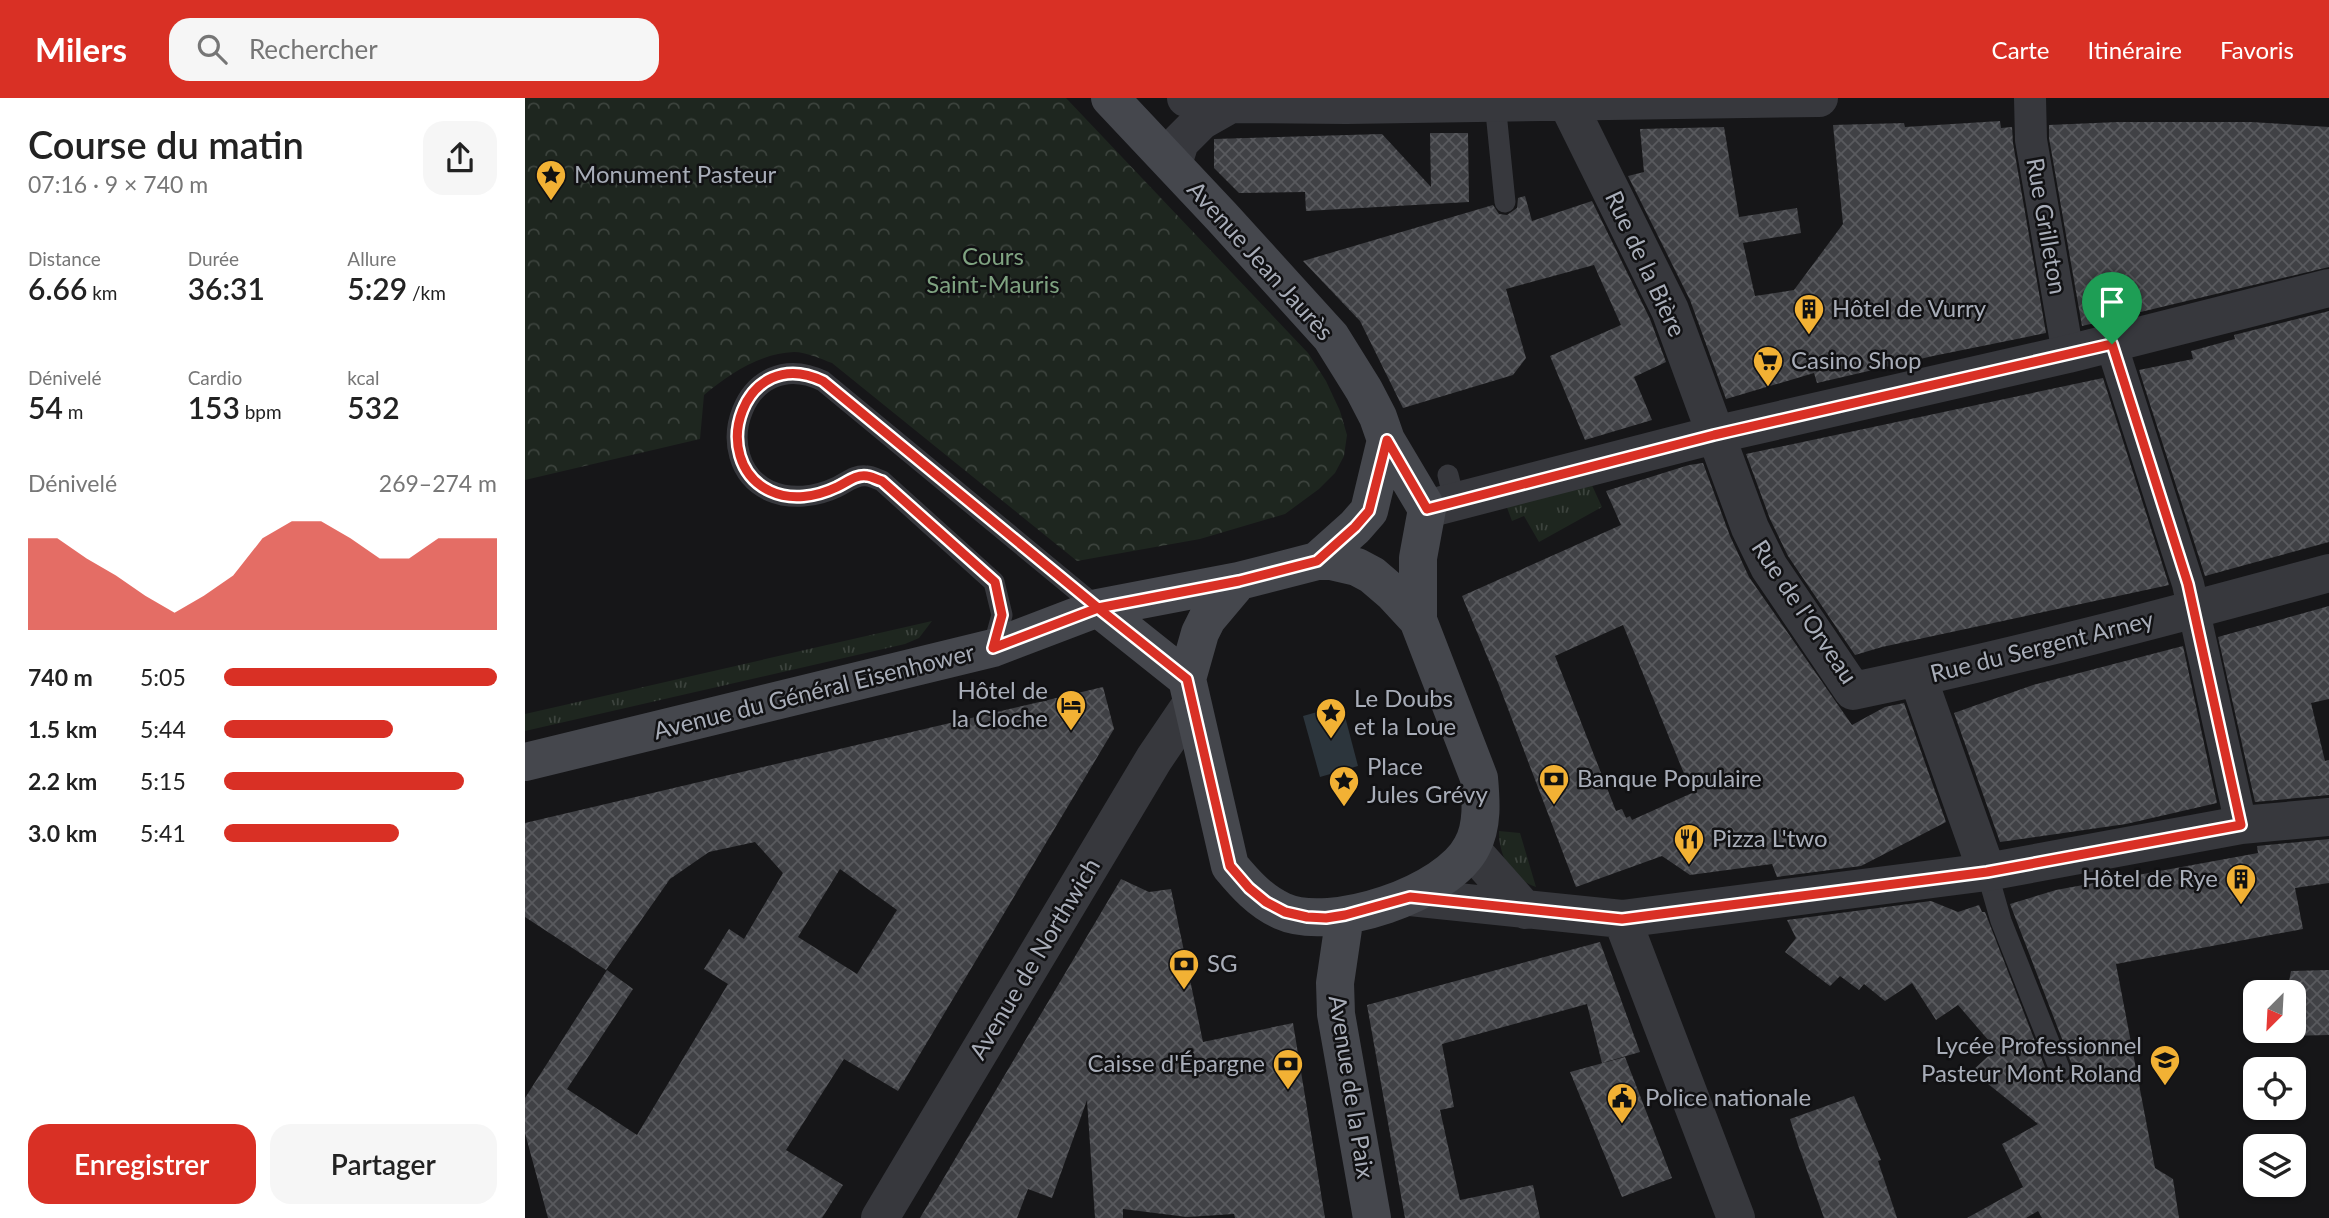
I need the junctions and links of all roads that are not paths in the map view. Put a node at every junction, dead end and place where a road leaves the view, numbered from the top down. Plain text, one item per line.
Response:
1 (1110, 98) edge
2 (1186, 98) edge
3 (1819, 98) edge
4 (2030, 98) edge
5 (1565, 99) edge
6 (1346, 101) edge
7 (1495, 102) junction
8 (1231, 104) junction
9 (1173, 164) junction
10 (1505, 202) dead end
11 (2329, 288) edge
12 (2112, 344) junction
13 (2069, 354) junction
14 (1714, 435) junction
15 (1387, 440) junction
16 (1442, 495) junction
17 (1317, 561) junction
18 (2329, 573) edge
19 (1239, 581) junction
20 (1098, 608) junction
21 (2193, 610) junction
22 (1418, 620) junction
23 (993, 648) junction
24 (1918, 678) junction
25 (1190, 691) junction
26 (525, 762) edge
27 (2329, 817) edge
28 (2241, 825) junction
29 (1471, 849) junction
30 (1987, 872) junction
31 (1410, 897) junction
32 (1525, 910) junction
33 (1345, 915) junction
34 (1622, 919) junction
35 (2060, 1070) dead end
36 (880, 1218) edge
37 (1372, 1218) edge
38 (1736, 1218) edge

1 - 9 main road, Avenue Jean Jaurès
2 - 8 street
3 - 5 street
4 - 13 street, Rue Grilleton
5 - 7 street
5 - 14 street, Rue de la Bière
6 - 7 street
6 - 8 street
7 - 10 lane
8 - 9 street
9 - 15 main road, Avenue Jean Jaurès
11 - 12 street
12 - 13 street
12 - 21 street
13 - 14 street
14 - 16 street
14 - 24 street, Rue de l'Orveau
15 - 16 main road, Avenue Jean Jaurès
15 - 17 main road
16 - 22 main road
17 - 19 main road
17 - 22 main road
18 - 21 street, Rue du Sergent Arney
19 - 20 main road, Avenue du Général Eisenhower
19 - 25 main road
20 - 23 main road, Avenue du Général Eisenhower
20 - 23 lane
20 - 25 main road
21 - 24 street, Rue du Sergent Arney
21 - 28 street
22 - 29 main road
23 - 26 main road, Avenue du Général Eisenhower
24 - 30 street
25 - 33 main road
25 - 36 street, Avenue de Northwich
27 - 28 street
28 - 30 street
29 - 31 main road
29 - 32 street
30 - 34 street
30 - 35 lane
31 - 32 street
31 - 33 main road
32 - 34 street
33 - 37 main road, Avenue de la Paix
34 - 38 street

